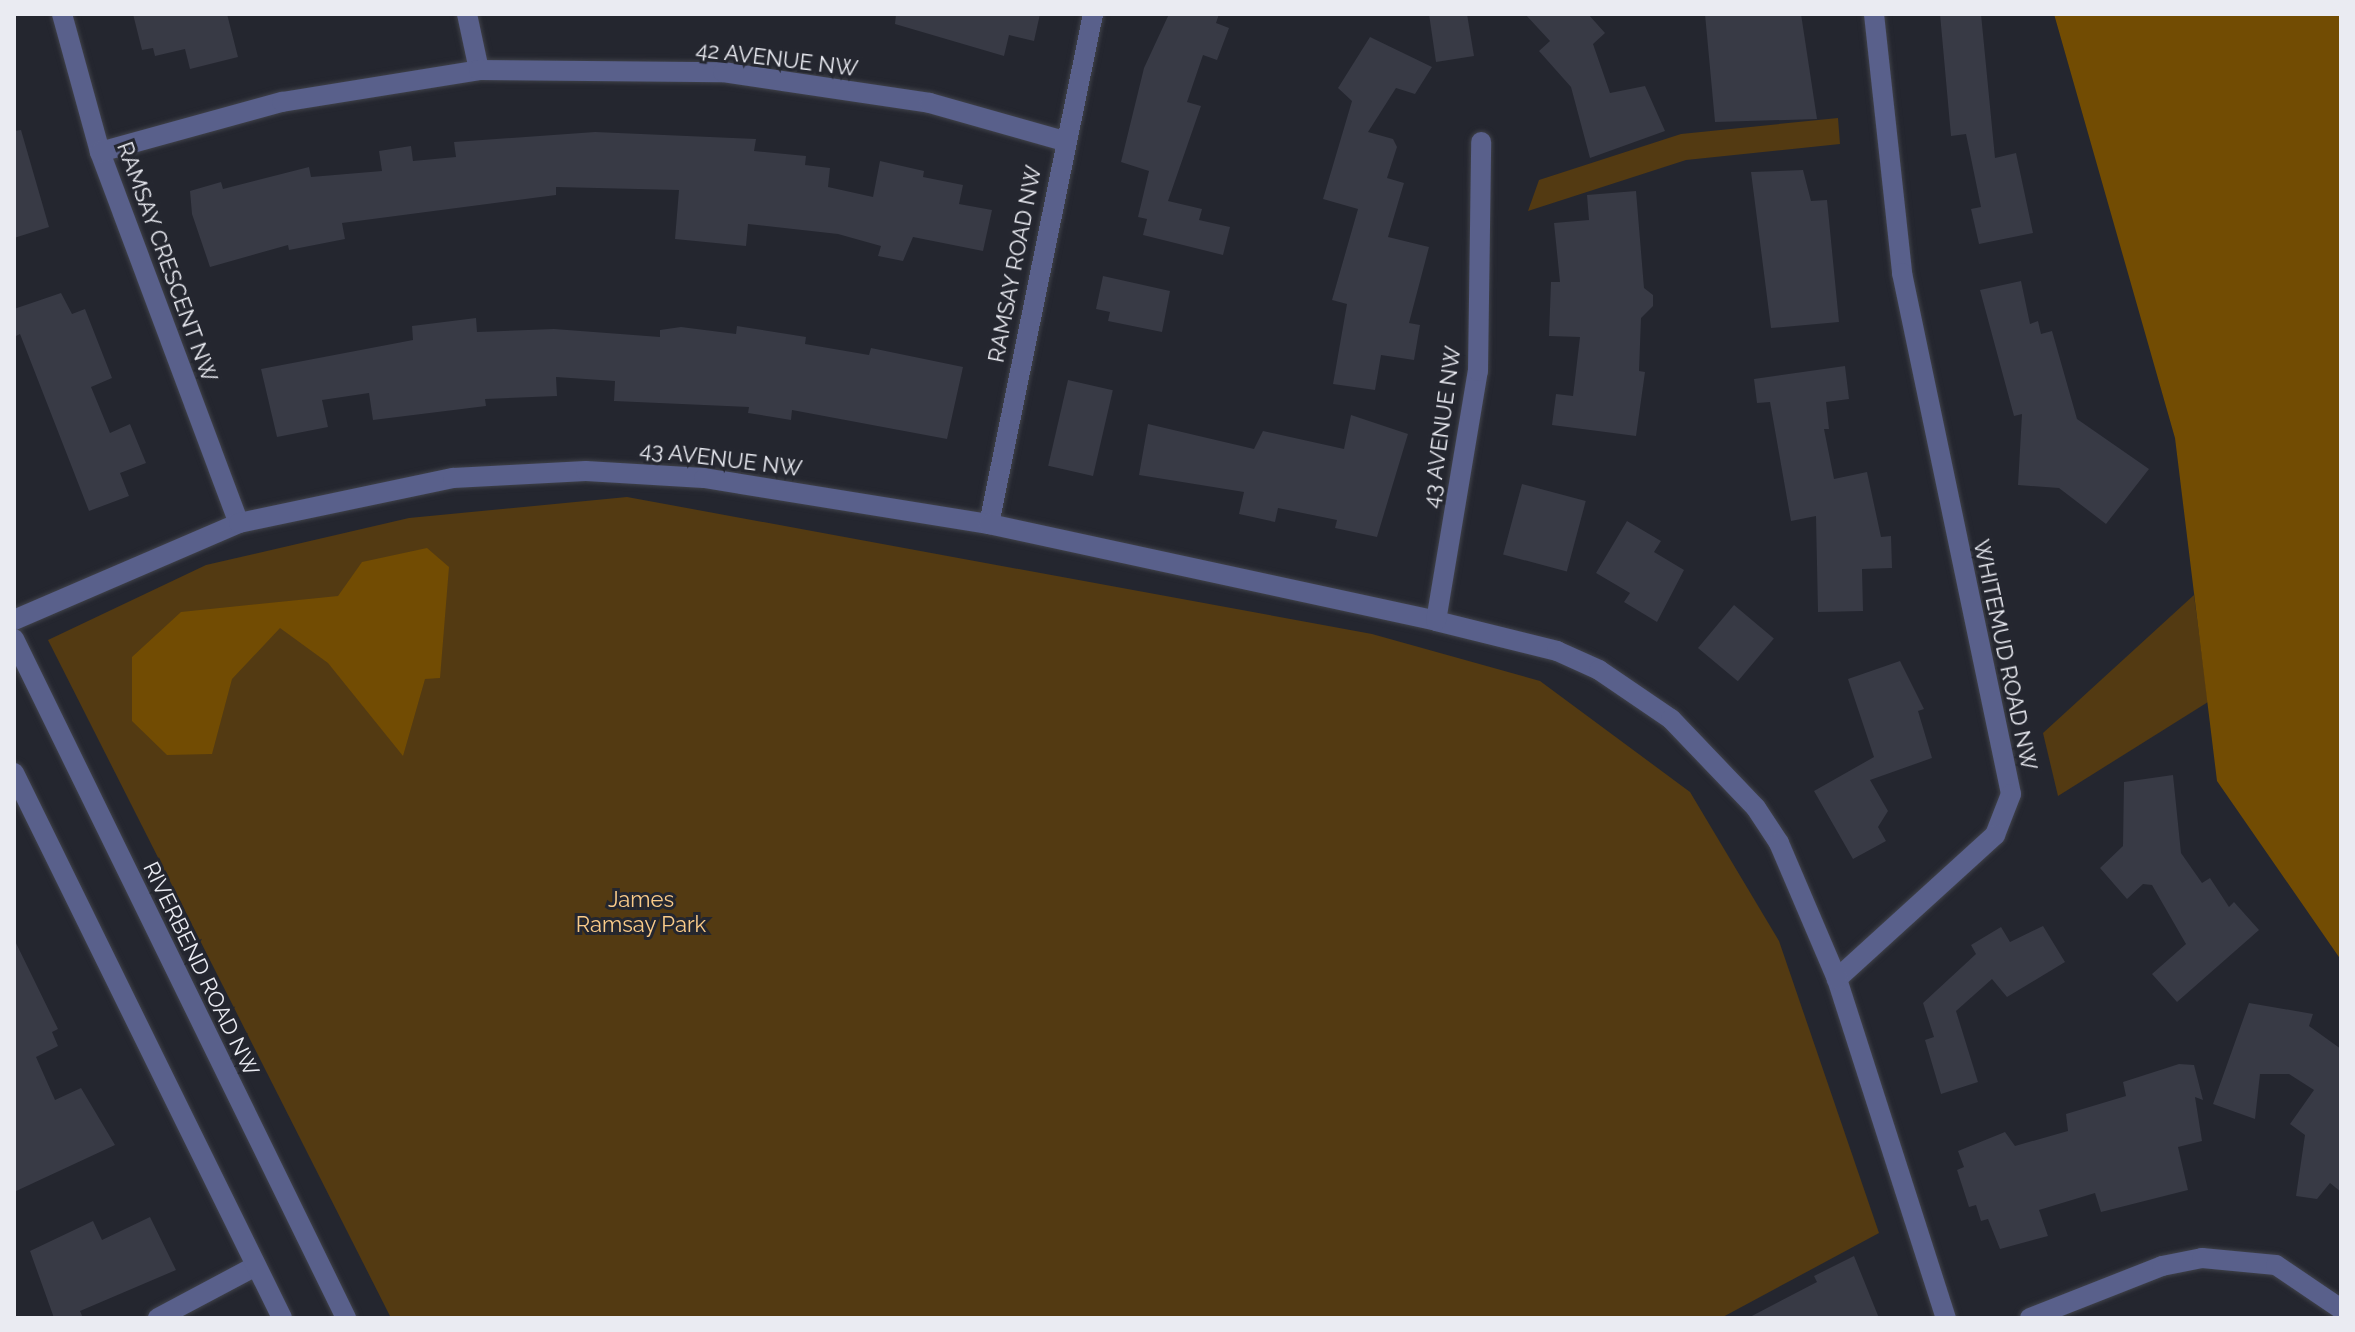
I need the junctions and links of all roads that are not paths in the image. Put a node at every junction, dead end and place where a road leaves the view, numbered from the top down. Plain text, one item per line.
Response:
1 (62, 14) edge
2 (467, 14) edge
3 (1093, 14) edge
4 (1874, 14) edge
5 (479, 70) junction
6 (1064, 141) junction
7 (1481, 142) dead end
8 (100, 152) junction
9 (239, 523) junction
10 (989, 524) junction
11 (14, 620) edge
12 (1436, 621) junction
13 (14, 639) edge
14 (14, 773) edge
15 (1837, 979) junction
16 (256, 1266) junction
17 (2341, 1309) edge
18 (158, 1318) edge
19 (282, 1318) edge
20 (346, 1318) edge
21 (1946, 1318) edge
22 (2030, 1318) edge

1 - 8 street, RAMSAY CRESCENT NW
2 - 5 street
3 - 6 street, RAMSAY ROAD NW
4 - 15 street, WHITEMUD ROAD NW
5 - 6 street, 42 AVENUE NW
5 - 8 street, 42 AVENUE NW
6 - 10 street, RAMSAY ROAD NW
7 - 12 street, 43 AVENUE NW
8 - 9 street, RAMSAY CRESCENT NW
9 - 10 street, 43 AVENUE NW
9 - 11 street, 43 AVENUE NW
10 - 12 street, 43 AVENUE NW
12 - 15 street, 43 AVENUE NW
13 - 20 street, RIVERBEND ROAD NW
14 - 16 street
15 - 21 street
16 - 18 street
16 - 19 street
17 - 22 street

